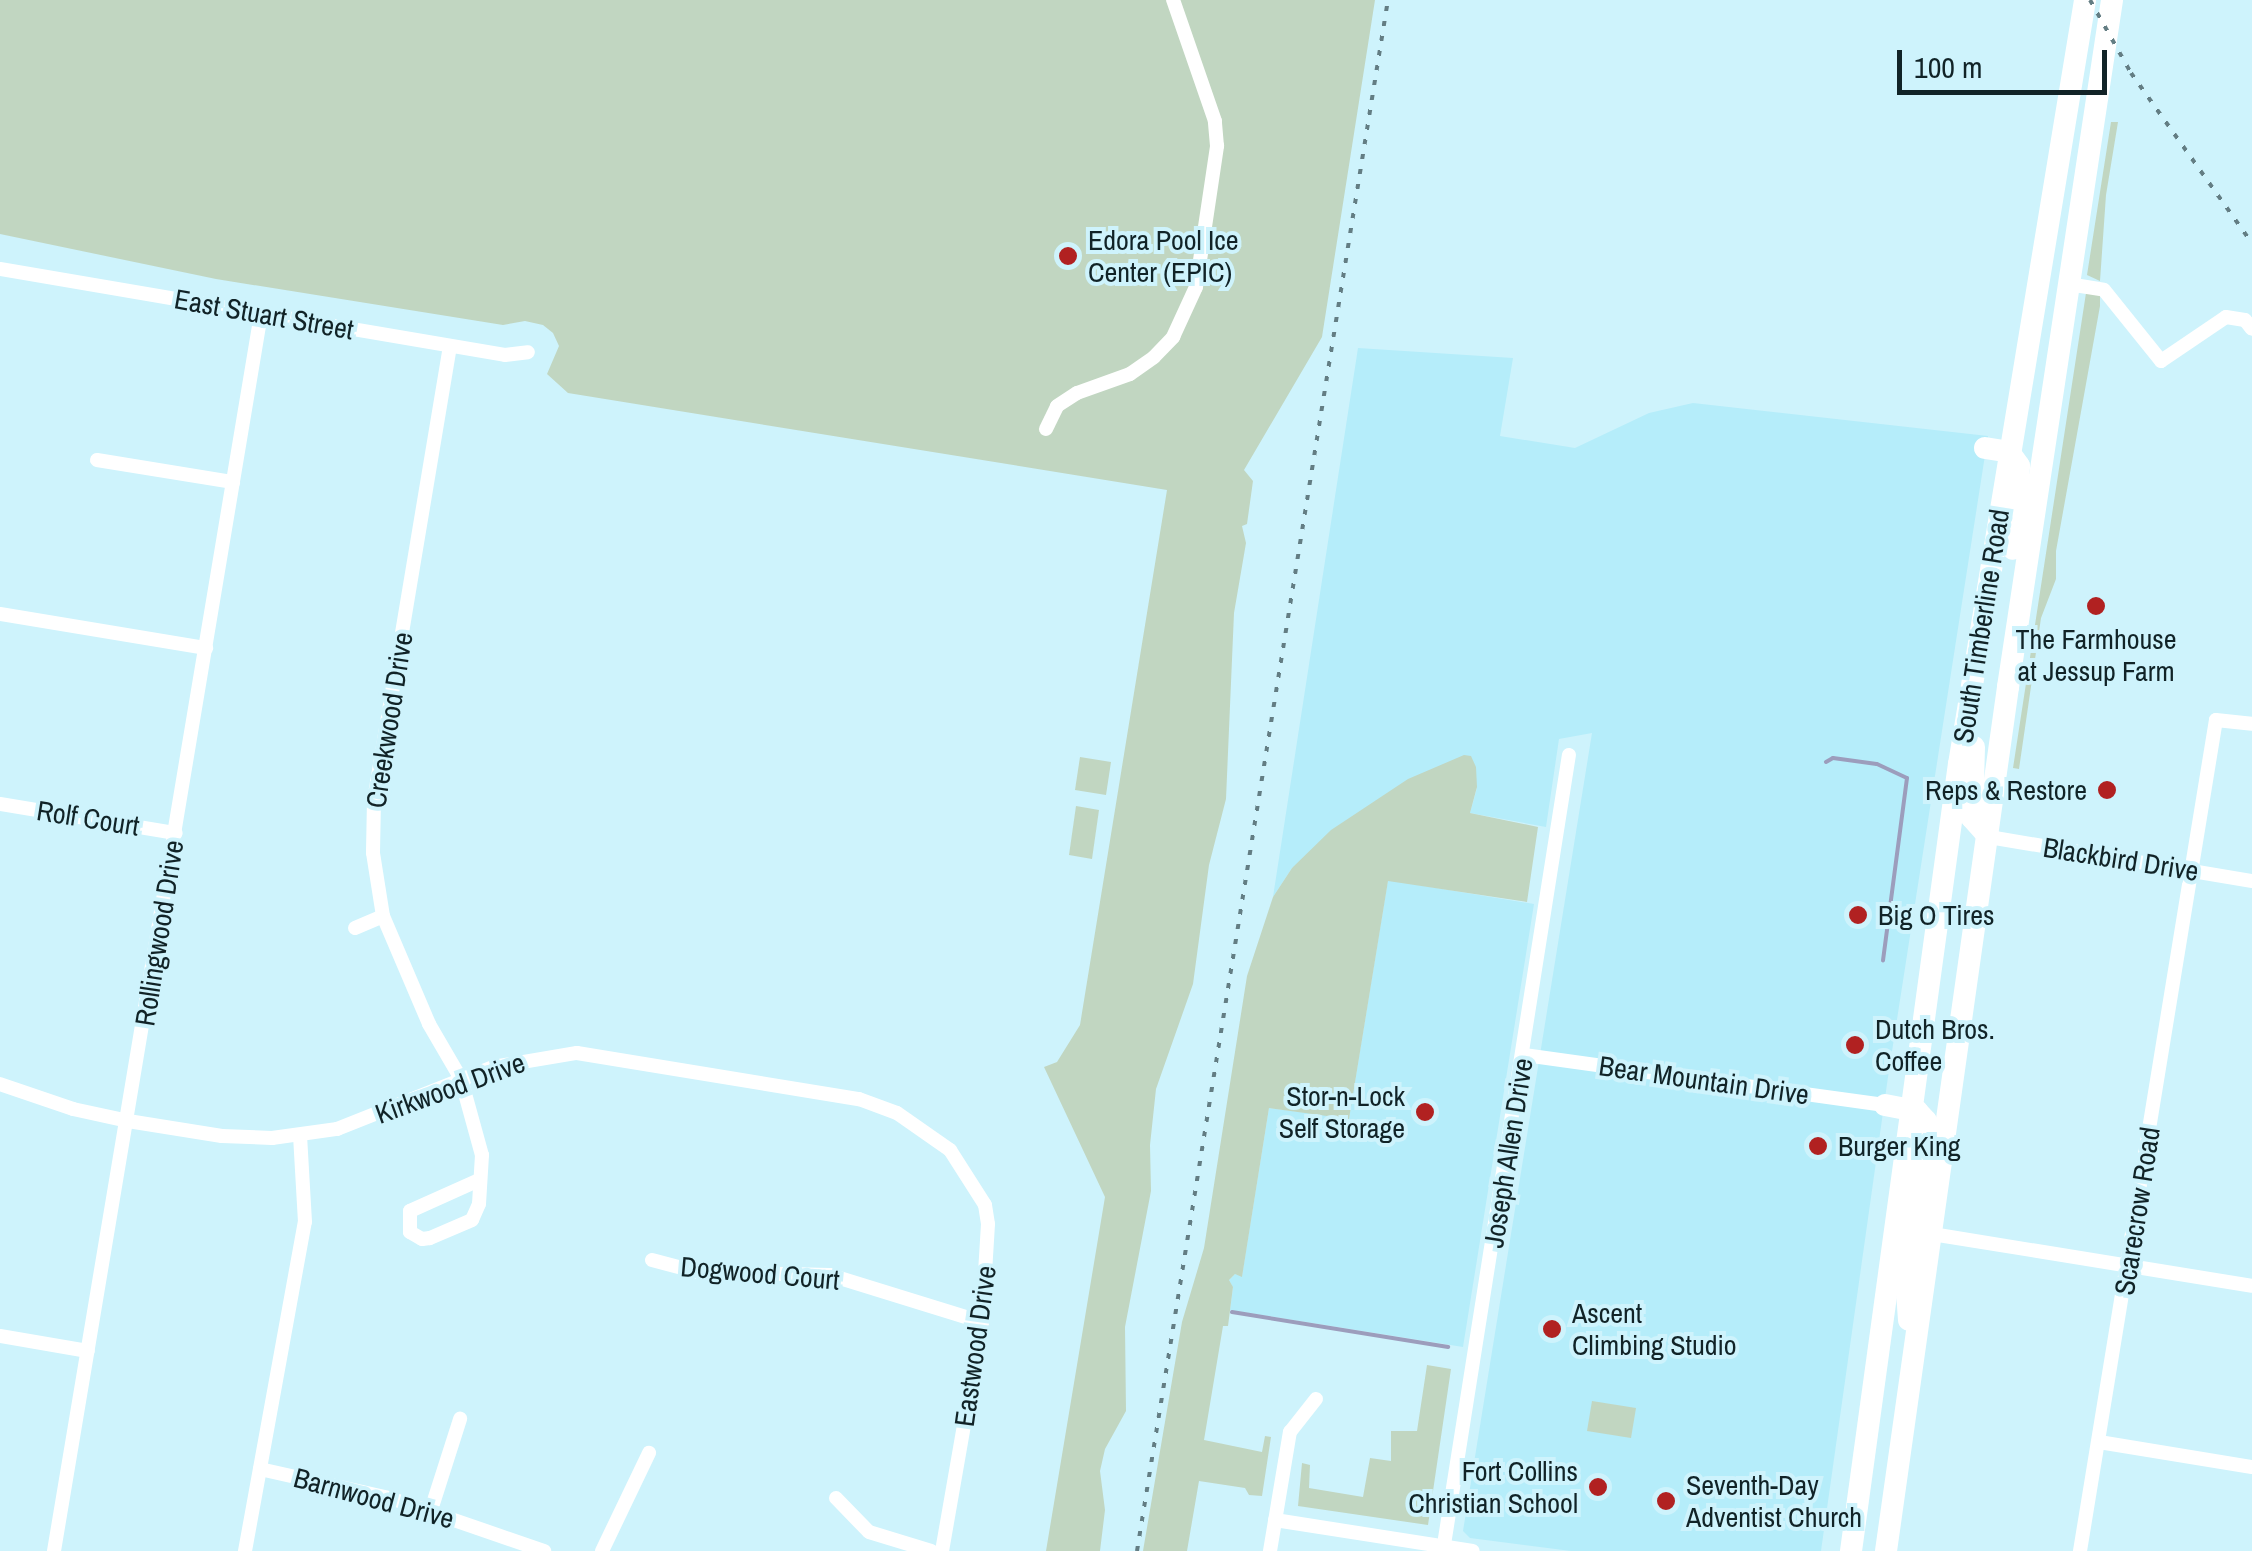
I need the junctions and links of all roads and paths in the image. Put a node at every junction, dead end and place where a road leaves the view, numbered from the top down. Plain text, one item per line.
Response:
1 (1173, 0) edge
2 (2085, 0) edge
3 (2112, 0) edge
4 (0, 269) edge
5 (2068, 284) junction
6 (262, 314) junction
7 (2252, 330) edge
8 (450, 346) junction
9 (528, 352) dead end
10 (1046, 429) dead end
11 (1984, 448) dead end
12 (2009, 452) junction
13 (97, 460) dead end
14 (233, 482) junction
15 (0, 614) edge
16 (1979, 643) junction
17 (206, 648) junction
18 (2008, 687) junction
19 (2252, 724) edge
20 (1569, 756) dead end
21 (0, 804) edge
22 (176, 833) junction
23 (1989, 837) junction
24 (2192, 870) junction
25 (2252, 881) edge
26 (382, 916) junction
27 (355, 928) dead end
28 (1524, 1054) junction
29 (461, 1079) junction
30 (0, 1084) edge
31 (1884, 1105) joint
32 (1910, 1109) junction
33 (128, 1121) junction
34 (300, 1135) junction
35 (950, 1150) joint
36 (479, 1180) junction
37 (1932, 1234) junction
38 (652, 1260) dead end
39 (2128, 1266) junction
40 (2252, 1286) edge
41 (982, 1322) junction
42 (0, 1336) edge
43 (1915, 1338) junction
44 (88, 1351) junction
45 (1316, 1399) dead end
46 (460, 1420) dead end
47 (2099, 1442) junction
48 (649, 1453) dead end
49 (2252, 1467) edge
50 (260, 1469) junction
51 (836, 1498) dead end
52 (431, 1510) junction
53 (1275, 1520) junction
54 (1444, 1549) edge
55 (54, 1551) edge
56 (246, 1551) edge
57 (544, 1551) edge
58 (602, 1551) edge
59 (931, 1551) edge
60 (942, 1551) edge
61 (1270, 1551) edge
62 (1473, 1551) edge
63 (1850, 1551) edge
64 (1886, 1551) edge
65 (2080, 1551) edge

1 - 10 street
2 - 12 main road, South Timberline Road
3 - 5 main road, South Timberline Road
4 - 6 street, East Stuart Street
5 - 7 street
5 - 18 main road, South Timberline Road
6 - 8 street, East Stuart Street
6 - 14 street, Rollingwood Drive
8 - 9 street, East Stuart Street
8 - 26 street, Creekwood Drive
11 - 12 main road
12 - 16 main road, South Timberline Road
12 - 18 main road
13 - 14 street
14 - 17 street, Rollingwood Drive
15 - 17 street
16 - 23 main road
16 - 32 main road, South Timberline Road
17 - 22 street, Rollingwood Drive
18 - 23 main road, South Timberline Road
19 - 24 street, Scarecrow Road
20 - 28 street, Joseph Allen Drive
21 - 22 street, Rolf Court
22 - 33 street, Rollingwood Drive
23 - 24 street, Blackbird Drive
23 - 37 main road, South Timberline Road
24 - 25 street, Blackbird Drive
24 - 39 street, Scarecrow Road
26 - 27 street
26 - 29 street, Creekwood Drive
28 - 31 street, Bear Mountain Drive
28 - 54 street, Joseph Allen Drive
29 - 34 street, Kirkwood Drive
29 - 35 street, Kirkwood Drive
29 - 36 street, Creekwood Drive
30 - 33 street, Kirkwood Drive
31 - 32 main road
32 - 43 main road
32 - 63 main road, South Timberline Road
33 - 34 street, Kirkwood Drive
33 - 44 street, Rollingwood Drive
34 - 50 street
35 - 41 street, Eastwood Drive
36 - 36 street
37 - 39 street
37 - 43 main road, South Timberline Road
38 - 41 street, Dogwood Court
39 - 40 street
39 - 47 street, Scarecrow Road
41 - 60 street, Eastwood Drive
42 - 44 street
43 - 64 main road, South Timberline Road
44 - 55 street, Rollingwood Drive
45 - 53 street
46 - 52 street
47 - 49 street
47 - 65 street, Scarecrow Road
48 - 58 street
50 - 52 street, Barnwood Drive
50 - 56 street
51 - 59 street
52 - 57 street, Barnwood Drive
53 - 54 street
53 - 61 street
54 - 62 street

